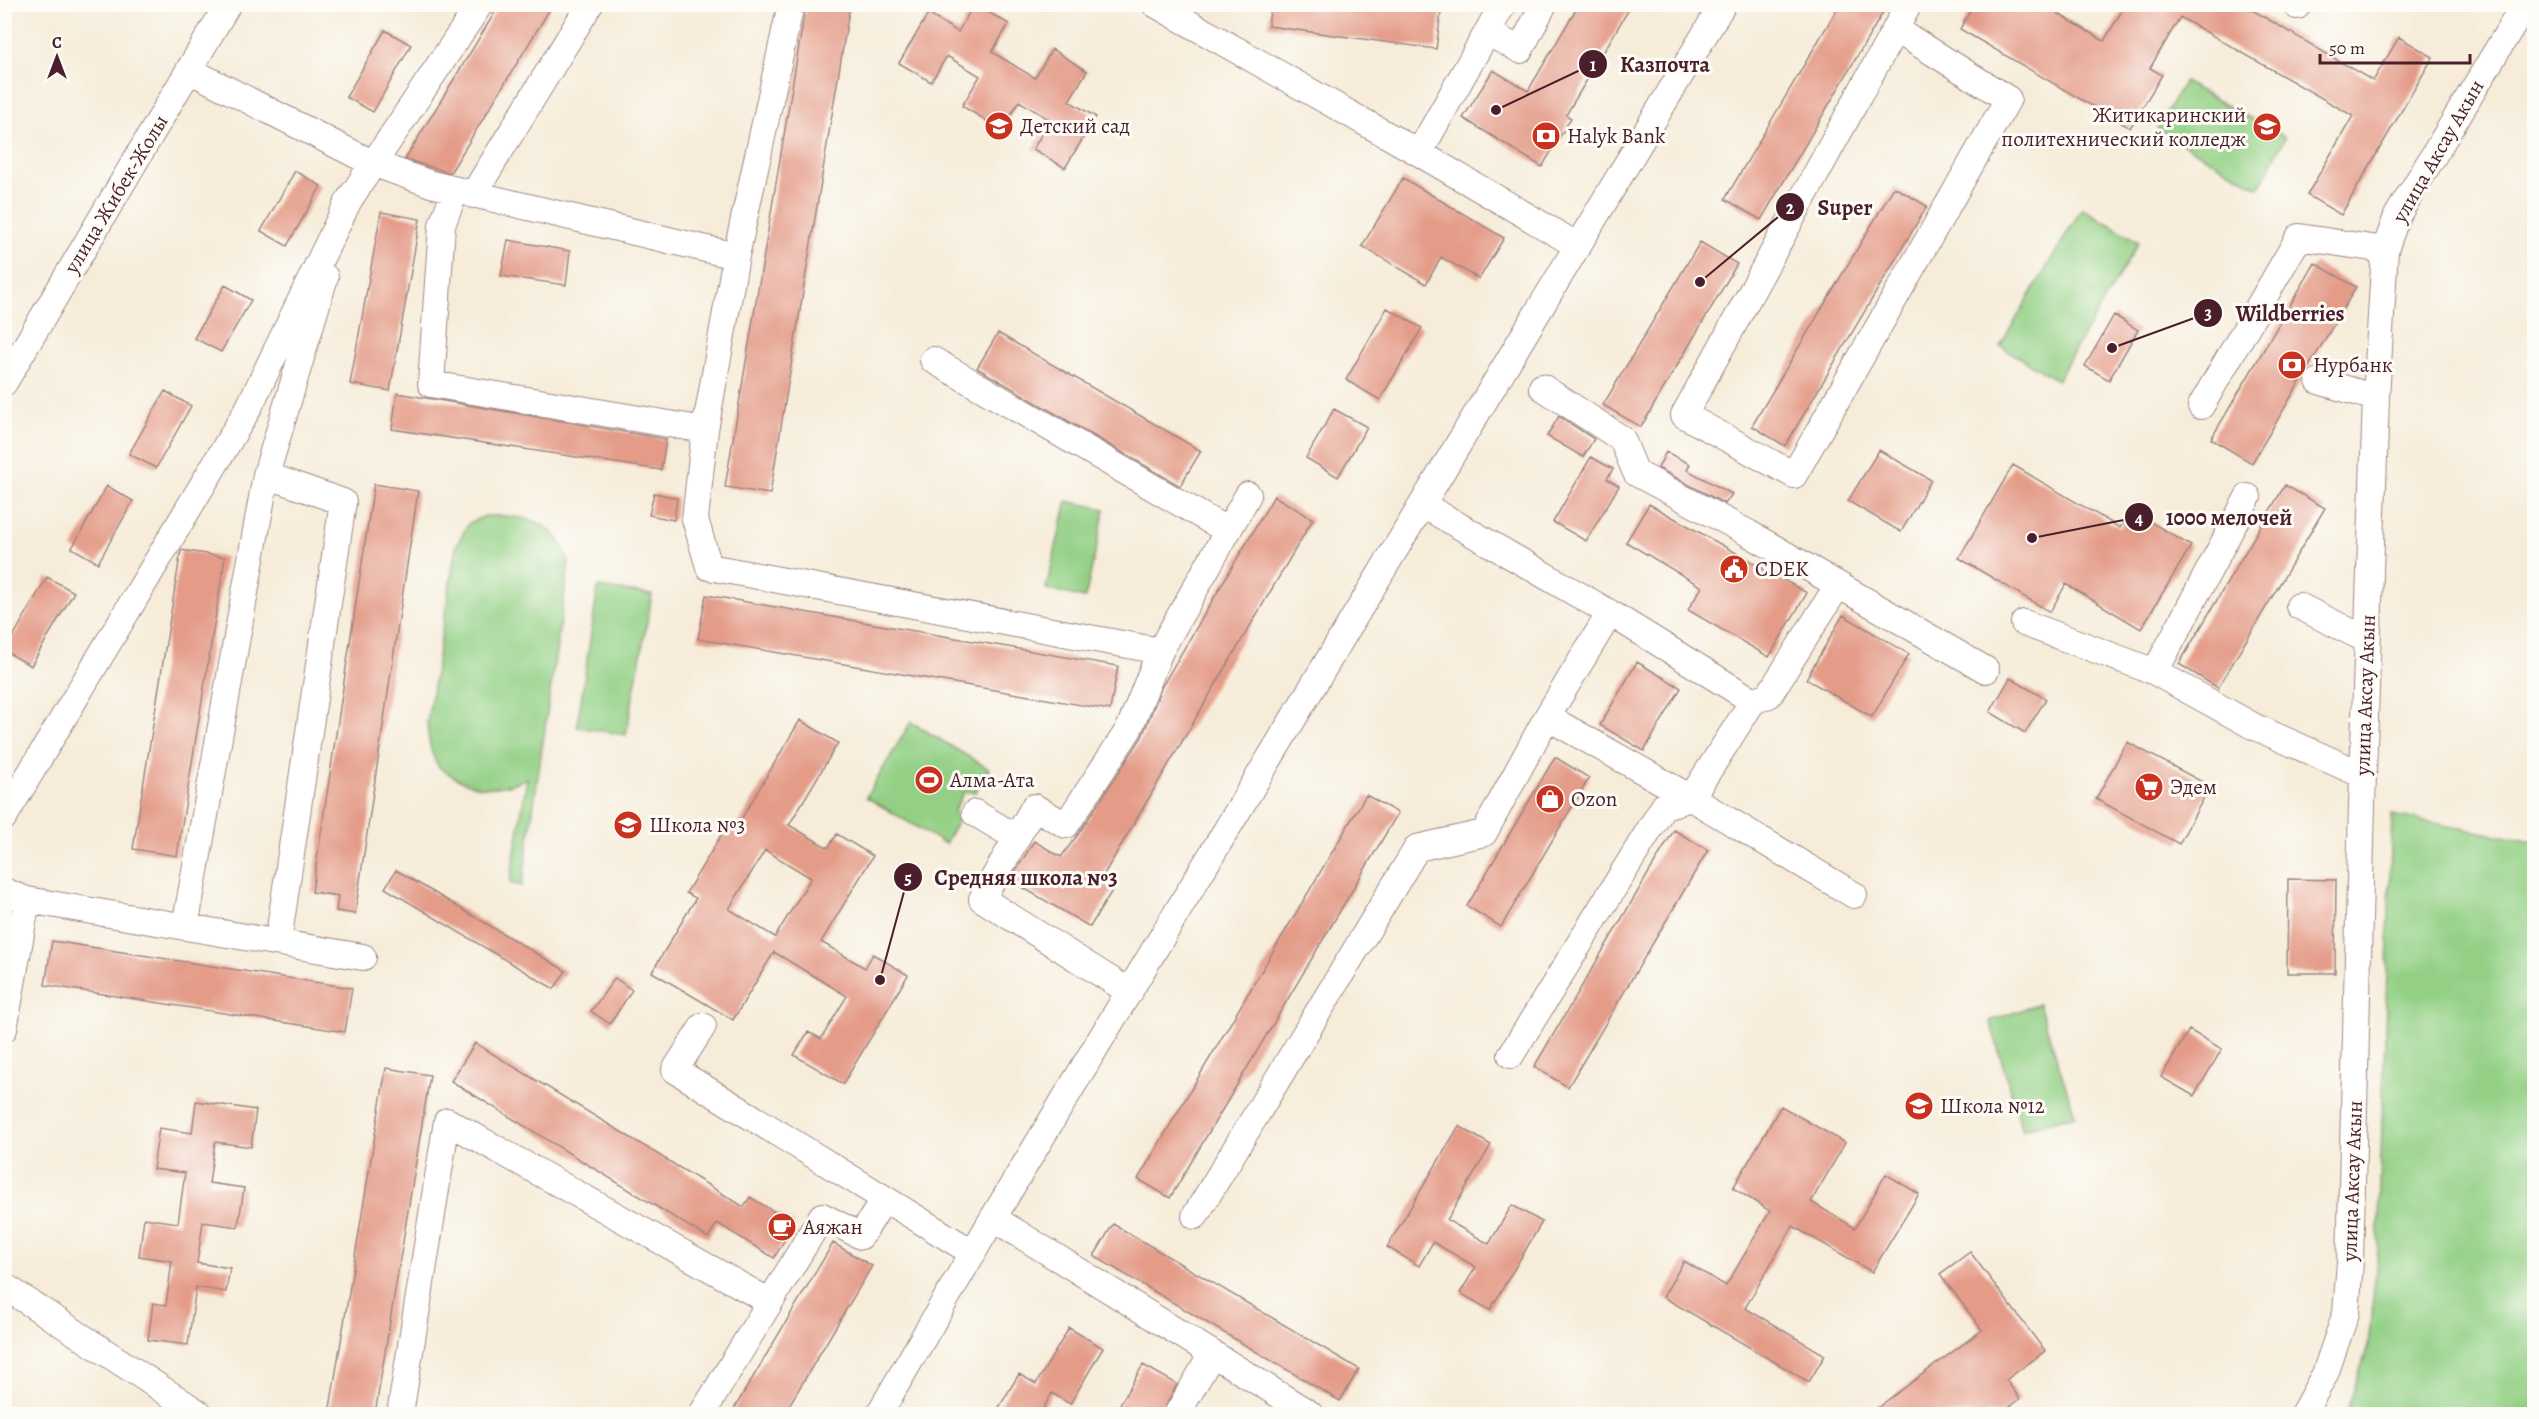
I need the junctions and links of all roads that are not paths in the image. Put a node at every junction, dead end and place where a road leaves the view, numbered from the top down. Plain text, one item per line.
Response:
1 (228, 4) edge
2 (480, 4) edge
3 (590, 4) edge
4 (791, 4) edge
5 (1155, 4) edge
6 (1503, 4) edge
7 (1544, 4) edge
8 (1723, 4) edge
9 (1909, 4) edge
10 (2525, 4) edge
11 (1895, 29) junction
12 (1488, 32) junction
13 (189, 70) junction
14 (1419, 153) junction
15 (372, 163) junction
16 (464, 193) junction
17 (349, 200) junction
18 (1578, 246) junction
19 (2385, 250) junction
20 (736, 256) junction
21 (933, 360) dead end
22 (2319, 381) dead end
23 (4, 383) edge
24 (1542, 387) dead end
25 (2376, 398) junction
26 (2201, 406) dead end
27 (705, 430) junction
28 (266, 475) junction
29 (1248, 495) dead end
30 (2248, 497) dead end
31 (1423, 505) junction
32 (1228, 531) junction
33 (1838, 585) junction
34 (2299, 606) dead end
35 (1610, 613) junction
36 (2024, 623) dead end
37 (2367, 640) junction
38 (1161, 651) junction
39 (1986, 670) dead end
40 (2156, 672) junction
41 (1753, 701) junction
42 (1547, 717) junction
43 (2363, 775) junction
44 (1691, 798) junction
45 (975, 813) dead end
46 (4, 817) edge
47 (1017, 838) junction
48 (1854, 895) dead end
49 (16, 896) edge
50 (185, 927) junction
51 (278, 942) junction
52 (363, 957) dead end
53 (1130, 992) junction
54 (703, 1026) dead end
55 (4, 1029) edge
56 (1511, 1055) dead end
57 (885, 1199) junction
58 (1195, 1216) dead end
59 (993, 1218) junction
60 (972, 1253) junction
61 (4, 1286) edge
62 (770, 1302) junction
63 (1212, 1354) junction
64 (200, 1414) edge
65 (400, 1414) edge
66 (702, 1414) edge
67 (879, 1414) edge
68 (1177, 1414) edge
69 (1308, 1414) edge
70 (2303, 1414) edge

1 - 13 street, улица Жибек-Жолы
2 - 15 street
3 - 16 street
4 - 20 street
5 - 14 street
6 - 12 street
7 - 12 street
8 - 18 street
9 - 11 street
10 - 19 street, улица Аксау Акын
11 - 11 street
12 - 14 street
13 - 15 street
13 - 23 street, улица Жибек-Жолы
14 - 18 street
15 - 16 street
15 - 17 street
16 - 20 street
16 - 27 street
17 - 28 street
17 - 46 street
18 - 31 street
19 - 25 street, улица Аксау Акын
19 - 26 street
20 - 27 street
21 - 32 street
22 - 25 street
24 - 33 street
25 - 37 street, улица Аксау Акын
27 - 38 street
28 - 50 street
28 - 51 street
29 - 32 street
30 - 40 street
31 - 35 street
31 - 53 street
32 - 38 street
33 - 39 street
33 - 41 street
34 - 37 street
35 - 41 street
35 - 42 street
36 - 40 street
37 - 43 street, улица Аксау Акын
38 - 47 street
40 - 43 street
41 - 44 street
42 - 44 street
42 - 58 street
43 - 70 street, улица Аксау Акын
44 - 48 street
44 - 56 street
45 - 47 street
47 - 53 street
49 - 50 street
49 - 55 street
50 - 51 street
51 - 52 street
53 - 59 street
54 - 57 street
57 - 60 street
57 - 62 street
59 - 60 street
59 - 63 street
60 - 67 street
61 - 64 street
62 - 65 street
62 - 66 street
63 - 68 street
63 - 69 street

